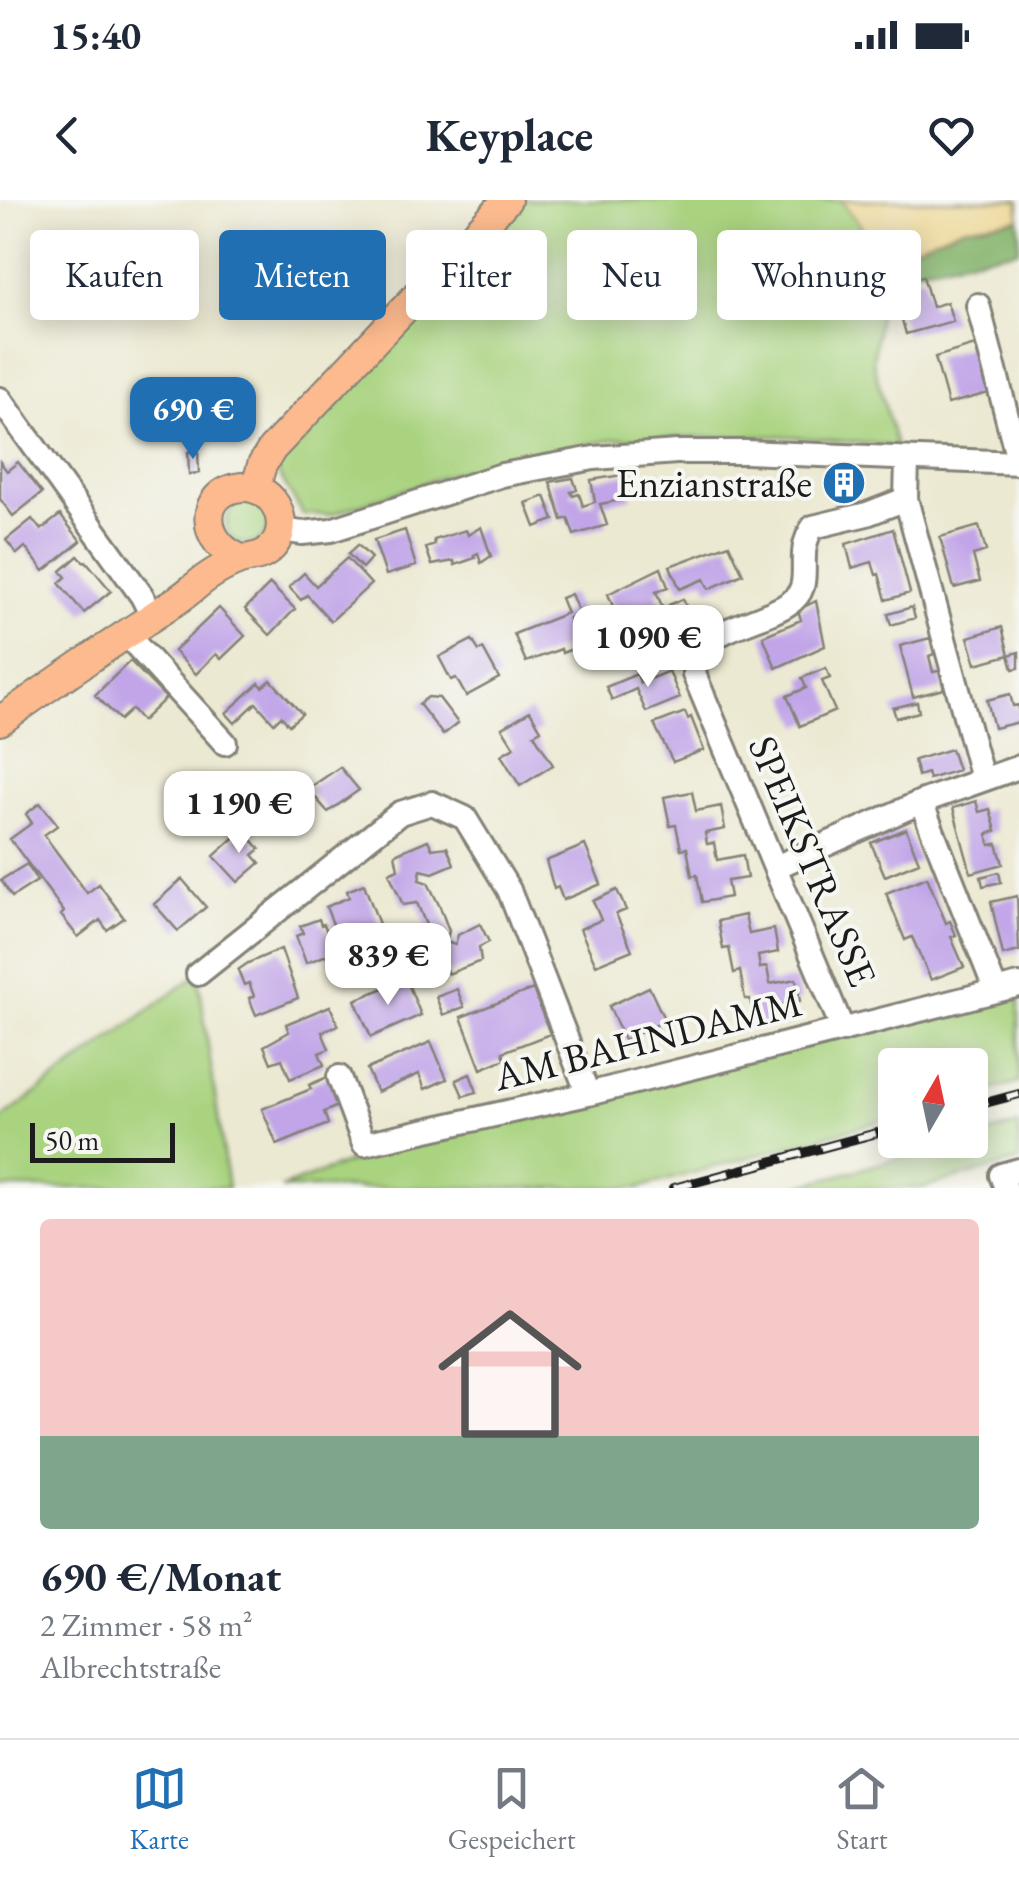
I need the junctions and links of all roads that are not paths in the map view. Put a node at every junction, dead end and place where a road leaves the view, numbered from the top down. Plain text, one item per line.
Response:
1 (507, 200) edge
2 (978, 305) dead end
3 (0, 399) edge
4 (907, 460) junction
5 (1019, 462) edge
6 (256, 489) junction
7 (906, 499) junction
8 (281, 530) junction
9 (213, 540) junction
10 (242, 559) junction
11 (203, 580) junction
12 (152, 616) junction
13 (126, 634) junction
14 (0, 721) edge
15 (225, 742) dead end
16 (1019, 767) edge
17 (982, 778) junction
18 (921, 802) junction
19 (776, 867) junction
20 (198, 974) dead end
21 (1008, 988) edge
22 (843, 1030) junction
23 (339, 1077) dead end
24 (588, 1094) junction
25 (1019, 1170) edge
26 (1006, 1188) edge

1 - 6 main road
2 - 5 street
3 - 12 street
4 - 5 street
4 - 7 street
4 - 8 street
6 - 8 main road
6 - 9 main road
7 - 17 street
7 - 19 street, SPEIKSTRASSE
8 - 10 main road
9 - 10 main road
9 - 11 main road
10 - 11 main road
11 - 12 main road
12 - 13 main road
13 - 14 main road
13 - 15 street
16 - 17 street
17 - 18 street
18 - 19 street
18 - 21 street
19 - 22 street, SPEIKSTRASSE
20 - 24 street
21 - 22 street, AM BAHNDAMM
22 - 24 street, AM BAHNDAMM
23 - 24 street, AM BAHNDAMM
25 - 26 street

